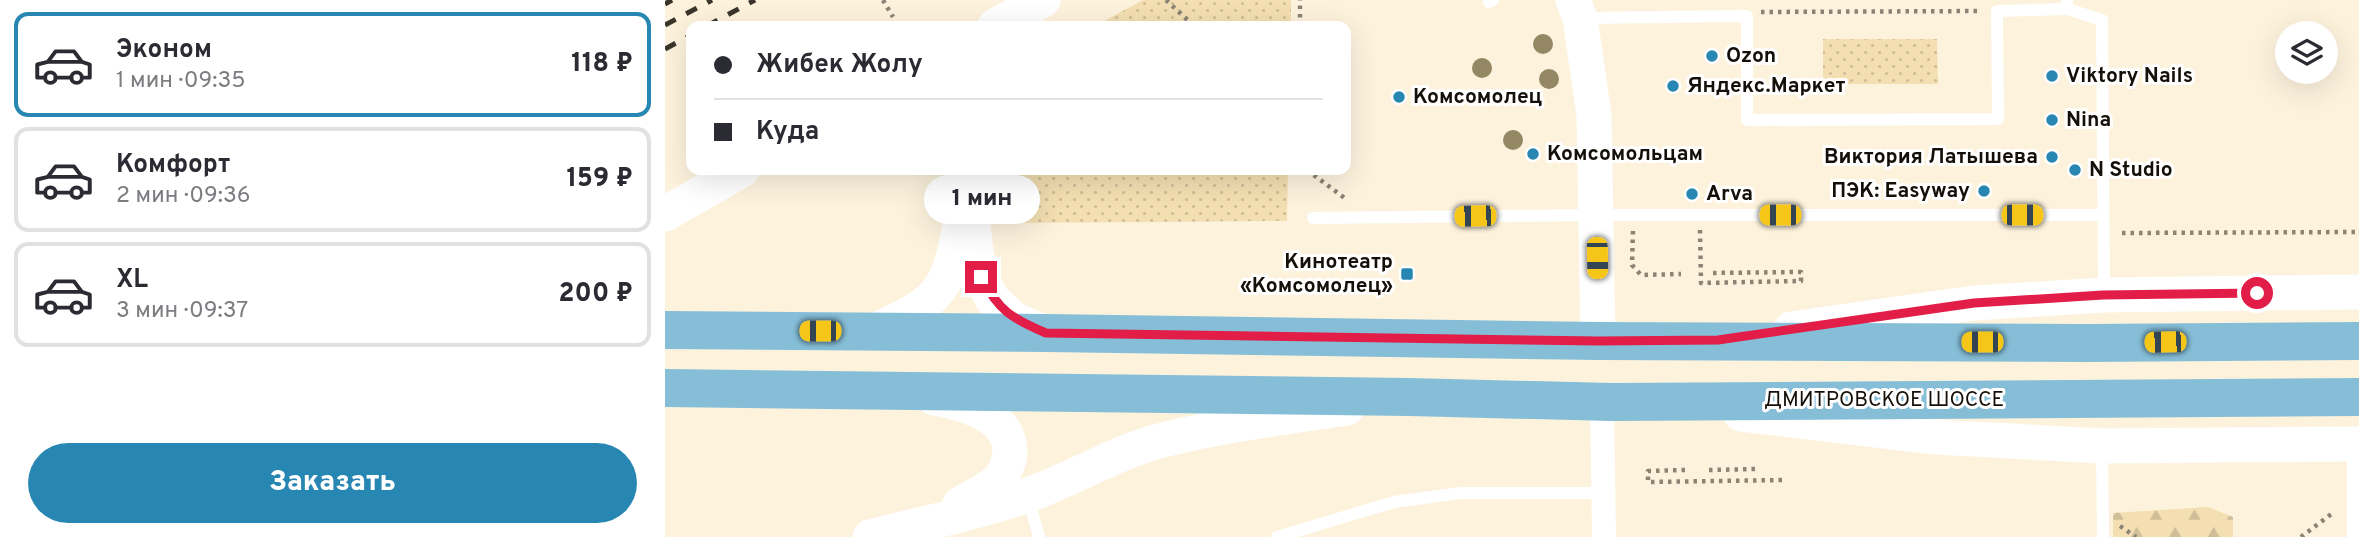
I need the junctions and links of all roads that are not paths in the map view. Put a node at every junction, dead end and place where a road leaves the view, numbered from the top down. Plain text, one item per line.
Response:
1 (1043, 0) edge
2 (2067, 5) edge
3 (1576, 9) edge
4 (1004, 21) edge
5 (733, 175) edge
6 (968, 176) edge
7 (665, 214) edge
8 (1597, 215) junction
9 (2103, 215) junction
10 (1313, 218) dead end
11 (2359, 292) edge
12 (2103, 295) junction
13 (665, 330) edge
14 (873, 331) junction
15 (1046, 333) junction
16 (1718, 340) junction
17 (1598, 341) junction
18 (2359, 341) edge
19 (683, 388) edge
20 (889, 391) junction
21 (1409, 397) junction
22 (2359, 397) edge
23 (1607, 402) junction
24 (2356, 444) edge
25 (2102, 446) junction
26 (1604, 493) junction
27 (1027, 495) junction
28 (929, 521) junction
29 (870, 537) edge
30 (1039, 537) edge
31 (1277, 537) edge
32 (1604, 537) edge
33 (2103, 537) edge
34 (2353, 537) edge

1 - 4 street
2 - 3 lane
2 - 9 lane
3 - 8 street
5 - 7 street
6 - 14 street
6 - 15 street
8 - 9 lane
8 - 10 lane
8 - 17 street
9 - 12 lane
11 - 12 street
12 - 16 street
13 - 14 main road
14 - 15 main road
15 - 17 main road
16 - 17 main road
16 - 18 main road
19 - 20 main road, ДМИТРОВСКОЕ ШОССЕ
20 - 21 main road, ДМИТРОВСКОЕ ШОССЕ
20 - 28 street
21 - 23 main road, ДМИТРОВСКОЕ ШОССЕ
21 - 27 street
22 - 23 main road, ДМИТРОВСКОЕ ШОССЕ
23 - 25 street
23 - 26 street
24 - 25 street
24 - 34 lane
25 - 33 lane
26 - 31 lane
26 - 32 street
27 - 28 street
27 - 30 lane
28 - 29 street

